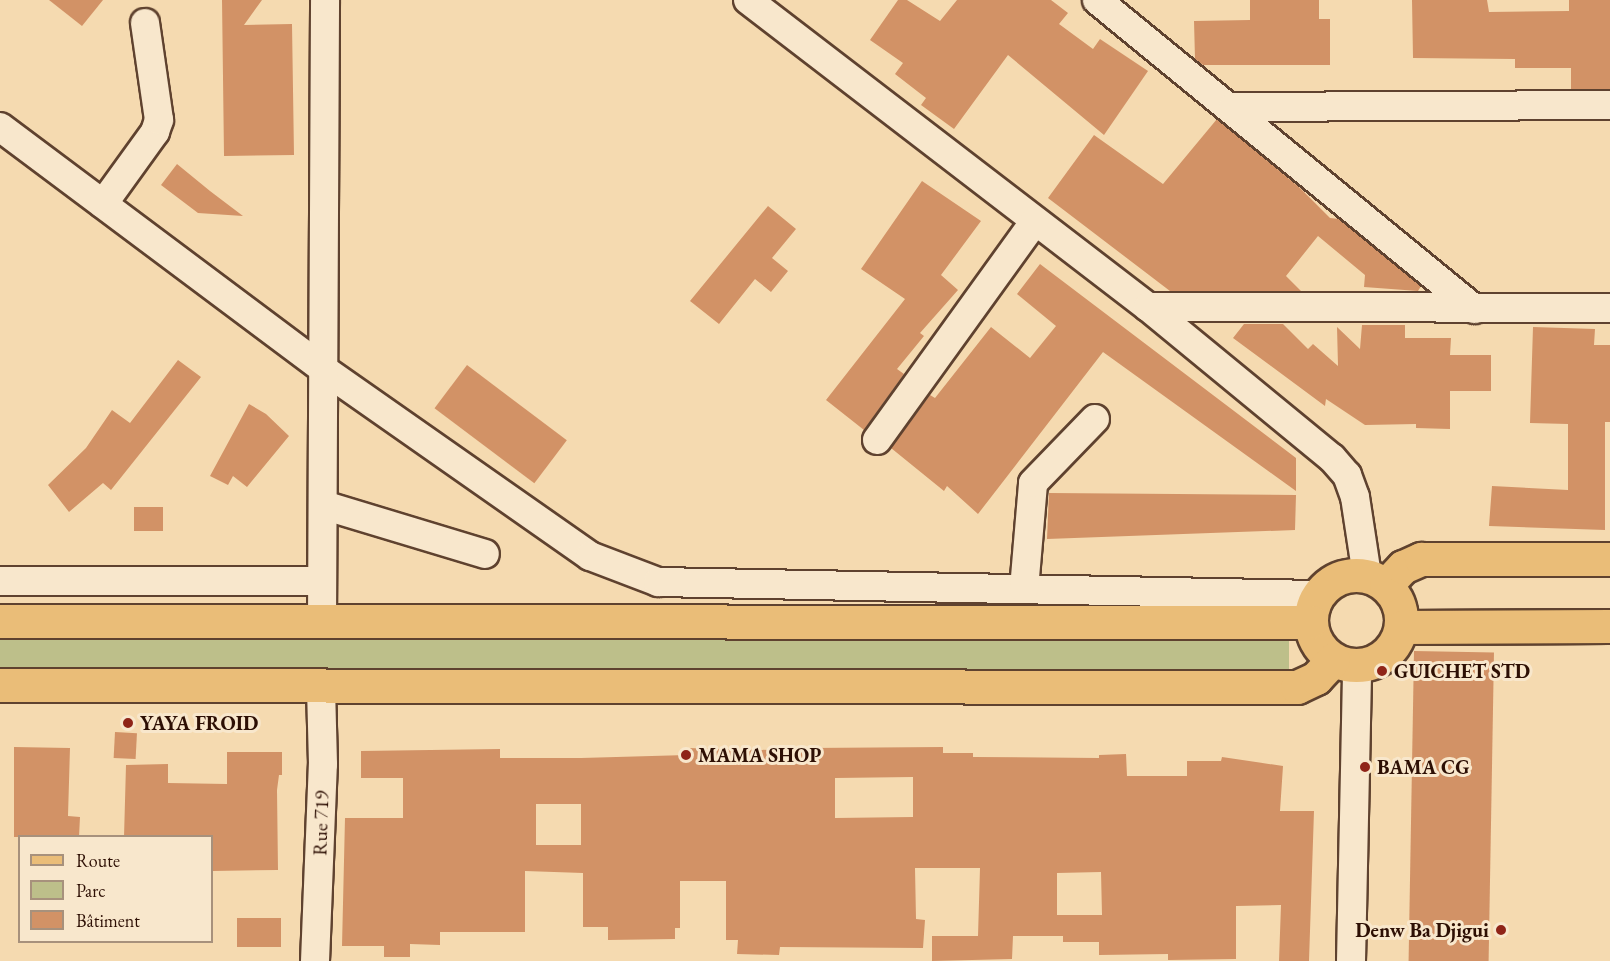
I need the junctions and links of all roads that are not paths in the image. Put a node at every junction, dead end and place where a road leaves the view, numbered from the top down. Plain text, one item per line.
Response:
1 (325, 0) edge
2 (1097, 0) edge
3 (765, 5) edge
4 (145, 23) dead end
5 (1610, 105) edge
6 (1233, 107) junction
7 (0, 127) edge
8 (103, 204) junction
9 (1035, 221) junction
10 (1148, 308) junction
11 (1475, 309) junction
12 (1610, 309) edge
13 (323, 369) junction
14 (1095, 418) dead end
15 (877, 440) dead end
16 (323, 505) junction
17 (484, 554) dead end
18 (1610, 559) edge
19 (0, 580) edge
20 (322, 580) junction
21 (1376, 580) junction
22 (1024, 589) junction
23 (1314, 608) junction
24 (0, 621) edge
25 (322, 622) junction
26 (1610, 626) edge
27 (1402, 627) junction
28 (1345, 663) junction
29 (0, 685) edge
30 (321, 686) junction
31 (315, 961) edge
32 (1352, 961) edge

1 - 13 street
2 - 6 street
3 - 9 street
4 - 8 street
5 - 6 street
6 - 11 street
7 - 8 street
8 - 13 street
9 - 10 street
9 - 15 street
10 - 11 street
10 - 21 street
11 - 12 street
13 - 16 street
13 - 22 street
14 - 22 street
16 - 17 street
16 - 20 street
18 - 21 main road
19 - 20 street
20 - 25 street
21 - 23 main road
21 - 27 main road
22 - 23 street
23 - 25 main road
23 - 28 main road
24 - 25 main road
26 - 27 main road
27 - 28 main road
28 - 30 main road
28 - 32 street
29 - 30 main road
30 - 31 street, Rue 719

